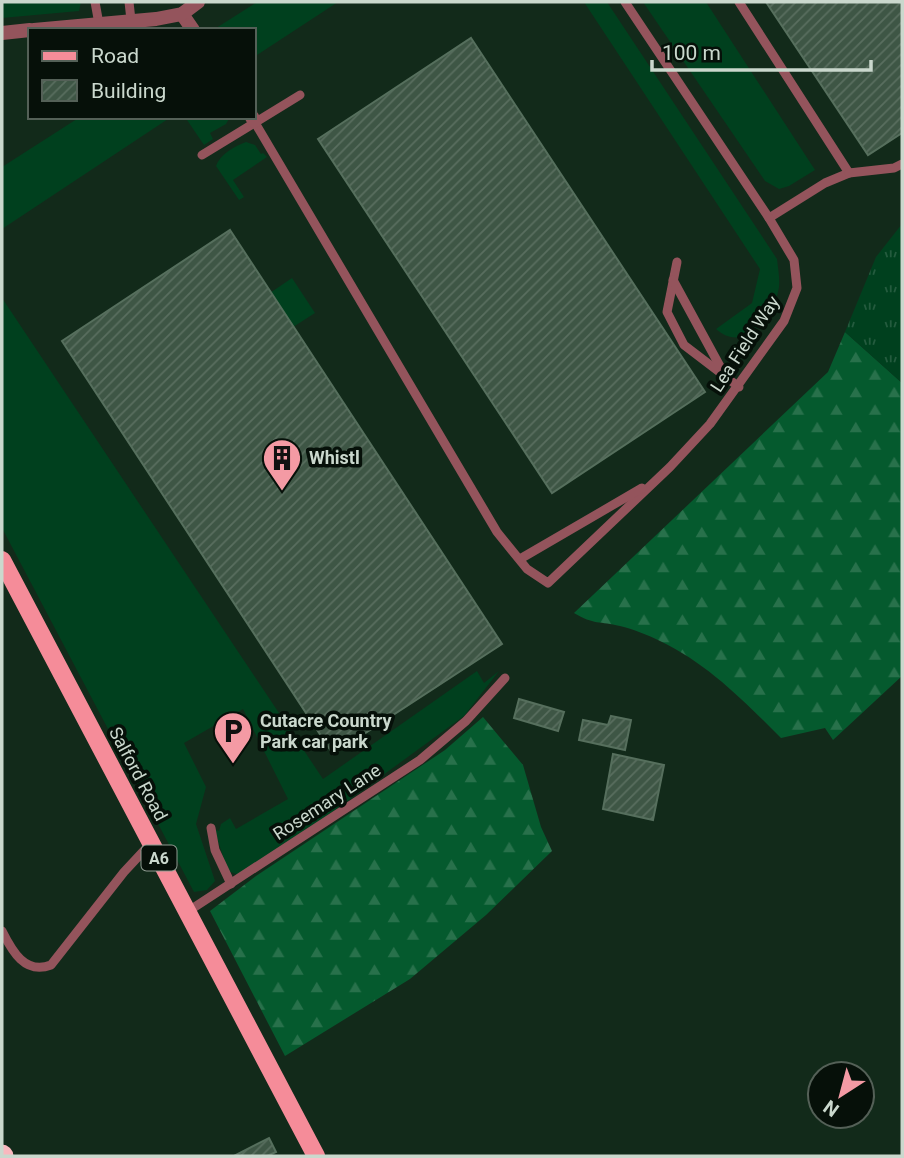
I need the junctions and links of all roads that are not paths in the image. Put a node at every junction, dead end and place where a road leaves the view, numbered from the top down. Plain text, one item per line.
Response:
1 (95, 2) edge
2 (129, 2) edge
3 (198, 2) edge
4 (625, 2) edge
5 (739, 2) edge
6 (182, 13) junction
7 (131, 20) junction
8 (99, 24) junction
9 (54, 28) edge
10 (192, 28) edge
11 (28, 30) edge
12 (2, 33) edge
13 (300, 94) dead end
14 (256, 117) edge
15 (253, 119) edge
16 (202, 155) dead end
17 (902, 164) edge
18 (849, 173) junction
19 (769, 218) junction
20 (677, 262) dead end
21 (673, 280) junction
22 (725, 376) junction
23 (738, 387) junction
24 (657, 479) junction
25 (520, 559) junction
26 (2, 560) edge
27 (505, 678) dead end
28 (211, 828) dead end
29 (151, 843) junction
30 (231, 884) junction
31 (187, 912) junction
32 (2, 931) edge
33 (316, 1156) edge

1 - 8 lane
2 - 7 lane
3 - 6 street
4 - 19 lane, Lea Field Way
5 - 18 lane
6 - 7 street
6 - 10 street
7 - 8 street
8 - 9 street
11 - 12 street
13 - 14 lane
15 - 16 lane
15 - 25 lane
17 - 18 lane
18 - 19 lane
19 - 23 lane, Lea Field Way
20 - 21 lane
21 - 22 lane
21 - 22 lane
22 - 23 lane
23 - 24 lane, Lea Field Way
24 - 25 lane
24 - 25 lane, Lea Field Way
26 - 29 main road, Salford Road / A6
27 - 30 lane, Rosemary Lane
28 - 30 lane
29 - 31 main road, Salford Road / A6
29 - 32 lane
30 - 31 lane, Rosemary Lane
31 - 33 main road, Salford Road / A6

